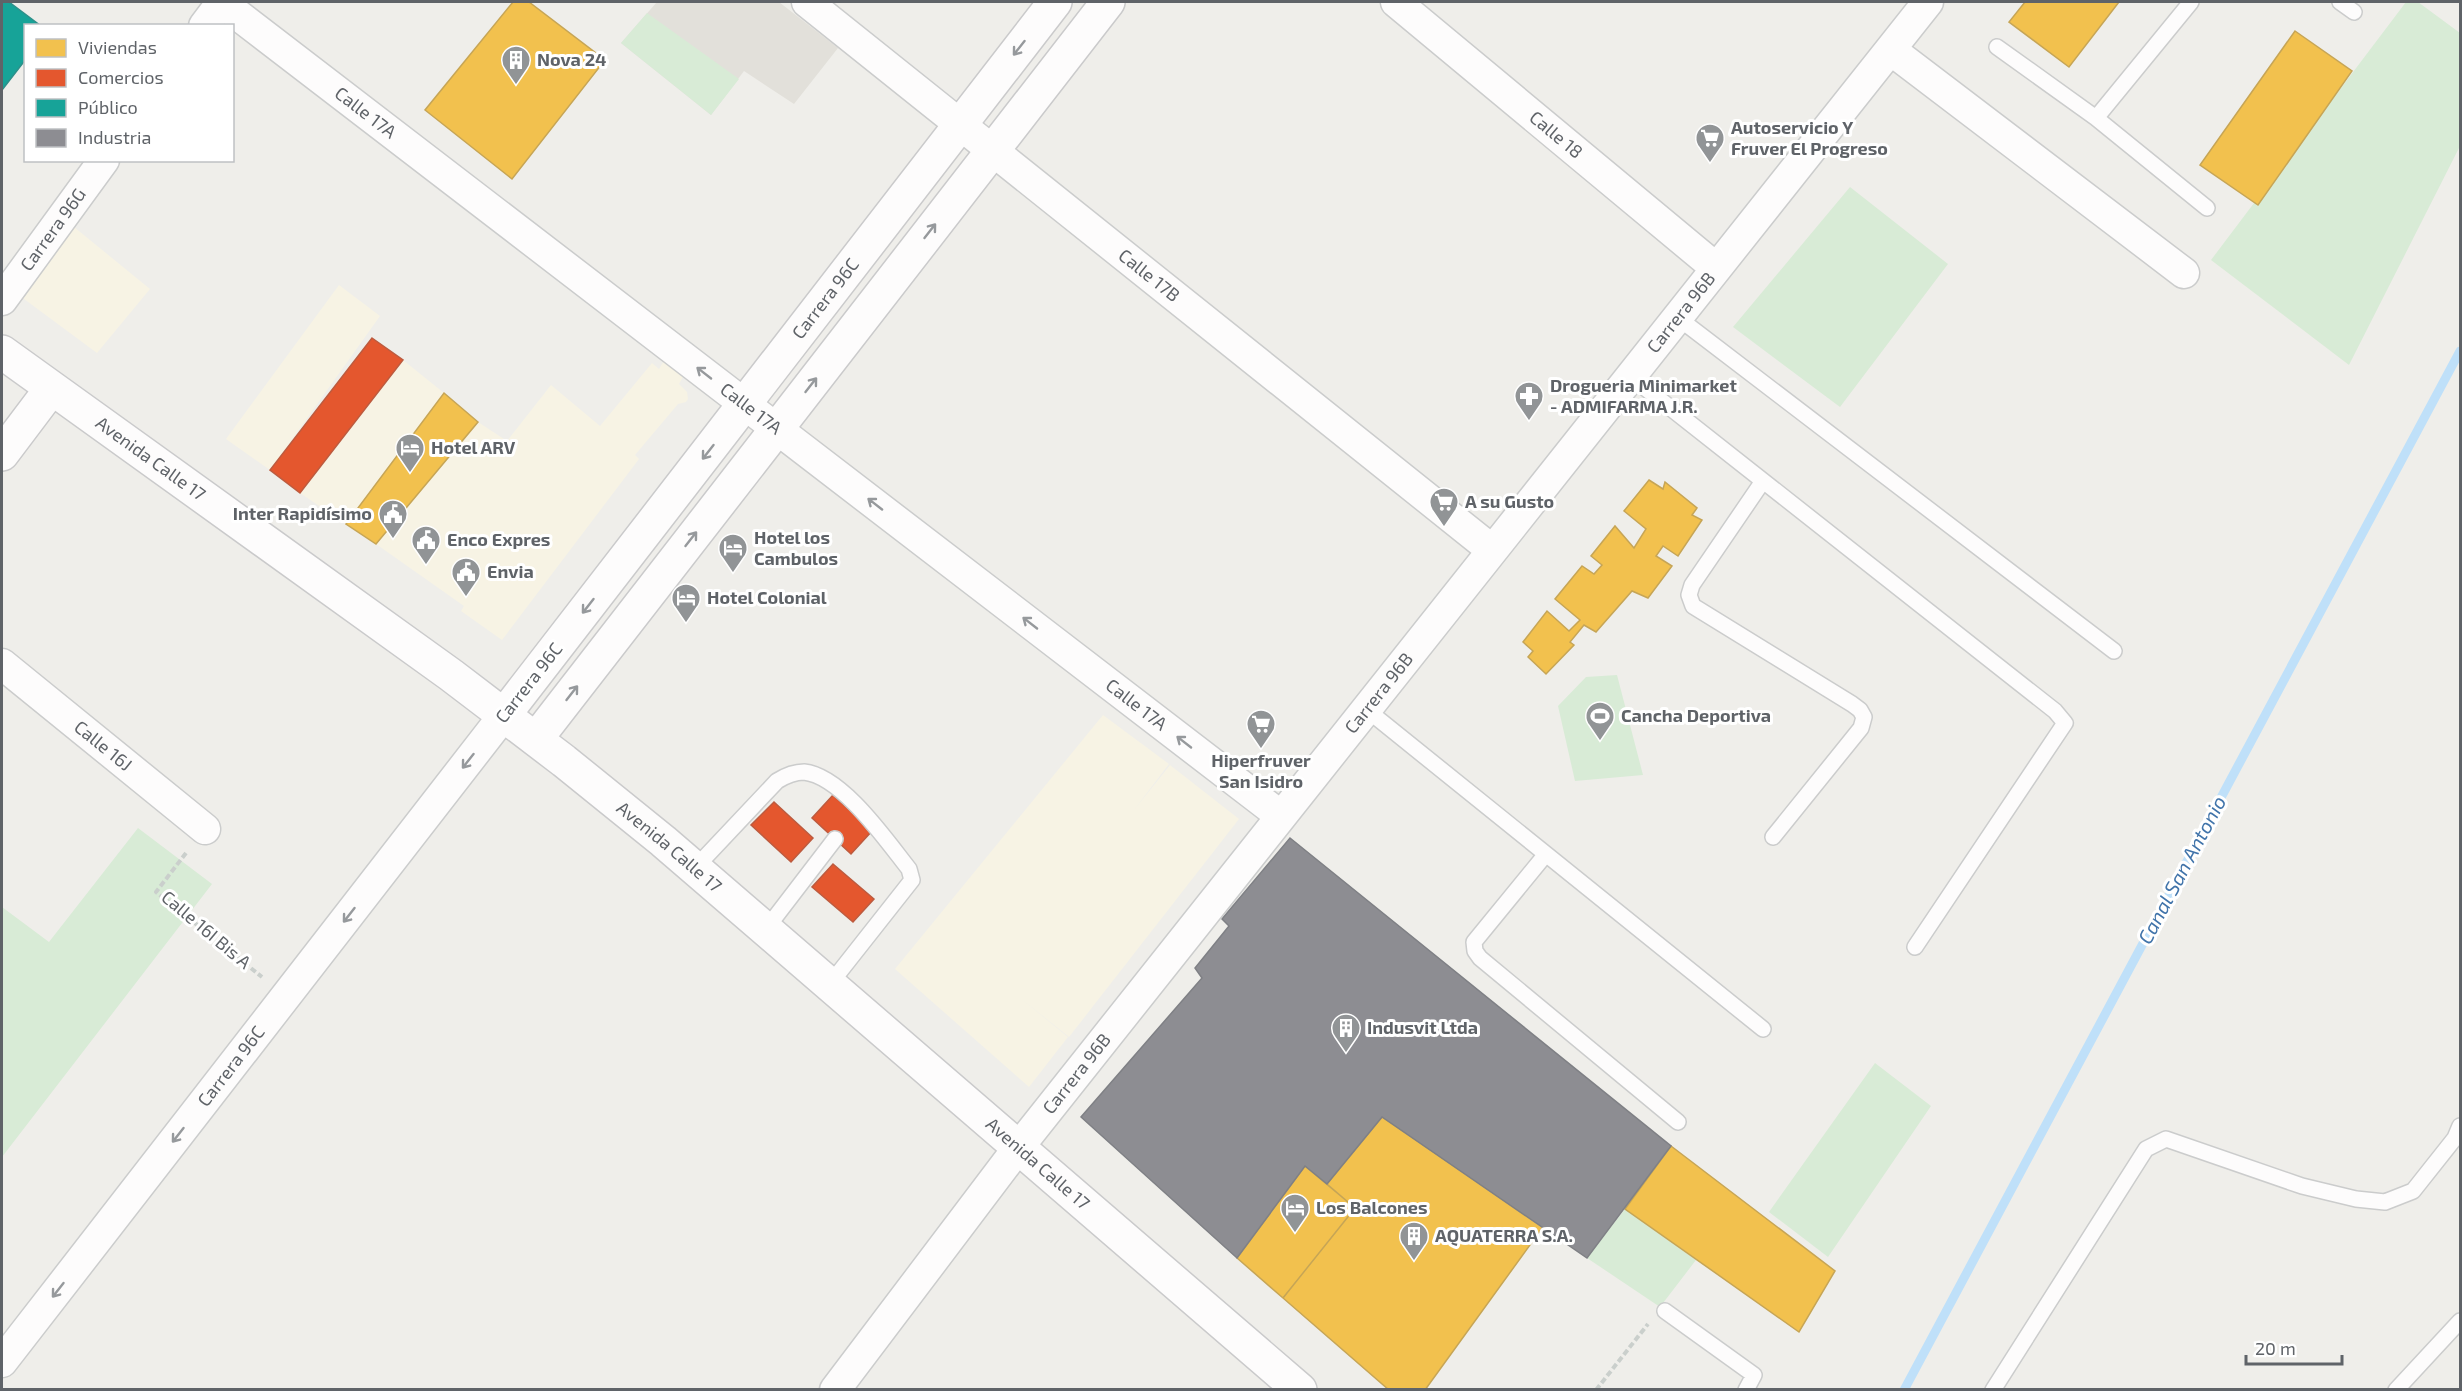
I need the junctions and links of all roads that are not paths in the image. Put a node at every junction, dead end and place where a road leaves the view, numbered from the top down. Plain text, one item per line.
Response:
1 (222, 2) edge
2 (807, 2) edge
3 (1055, 2) edge
4 (1108, 2) edge
5 (1396, 2) edge
6 (1928, 2) edge
7 (2191, 2) edge
8 (2340, 2) edge
9 (2354, 12) dead end
10 (206, 24) edge
11 (1997, 47) dead end
12 (1891, 50) junction
13 (2096, 118) junction
14 (960, 124) junction
15 (993, 150) junction
16 (104, 162) edge
17 (2207, 208) dead end
18 (1716, 268) junction
19 (2184, 273) dead end
20 (2, 300) edge
21 (1677, 317) junction
22 (2, 352) edge
23 (1630, 376) junction
24 (51, 389) junction
25 (745, 404) junction
26 (777, 429) junction
27 (2, 454) edge
28 (1762, 482) junction
29 (1492, 550) junction
30 (2114, 651) dead end
31 (2, 664) edge
32 (1366, 709) junction
33 (504, 715) junction
34 (536, 739) junction
35 (1281, 816) junction
36 (205, 829) road end
37 (1773, 837) dead end
38 (835, 839) dead end
39 (1546, 854) junction
40 (695, 868) junction
41 (766, 929) junction
42 (1916, 947) dead end
43 (830, 984) junction
44 (1763, 1029) dead end
45 (1678, 1122) dead end
46 (2460, 1126) edge
47 (1018, 1148) junction
48 (1665, 1311) road end
49 (2460, 1321) edge
50 (2, 1362) edge
51 (835, 1389) edge
52 (1300, 1389) edge
53 (1746, 1389) edge
54 (1993, 1389) edge
55 (2396, 1389) edge

1 - 10 street
25 -> 1 street, Calle 17A
2 - 14 street, Calle 17B
3 -> 14 street, Carrera 96C
4 - 15 street
5 - 18 street, Calle 18
6 - 12 street, Carrera 96B
7 - 13 lane
8 - 9 lane
11 - 13 lane
12 - 18 street, Carrera 96B
12 - 19 street
13 - 17 lane
14 - 15 street, Calle 17B
14 - 25 street, Carrera 96C
26 -> 15 street
15 - 29 street, Calle 17B
16 - 20 street, Carrera 96G
18 - 21 street, Carrera 96B
21 - 23 street, Carrera 96B
21 - 30 lane
22 - 24 street, Avenida Calle 17
23 - 28 lane
23 - 29 street, Carrera 96B
24 - 27 street
24 - 33 street, Avenida Calle 17
25 - 26 street, Calle 17A
25 -> 33 street, Carrera 96C
34 -> 26 street
35 -> 26 street, Calle 17A
28 - 37 lane
28 - 42 lane
29 - 32 street, Carrera 96B
31 - 36 street, Calle 16J
32 - 35 street, Carrera 96B
32 - 39 lane
33 - 34 street, Avenida Calle 17
33 -> 50 street, Carrera 96C
34 - 40 street, Avenida Calle 17
35 - 47 street, Carrera 96B
38 - 41 lane
39 - 44 lane
39 - 45 lane
40 - 41 street, Avenida Calle 17
40 - 43 lane
41 - 43 street, Avenida Calle 17
43 - 47 street, Avenida Calle 17
46 - 54 lane
47 - 51 street, Carrera 96B
47 - 52 street, Avenida Calle 17
48 - 53 lane
49 - 55 lane

